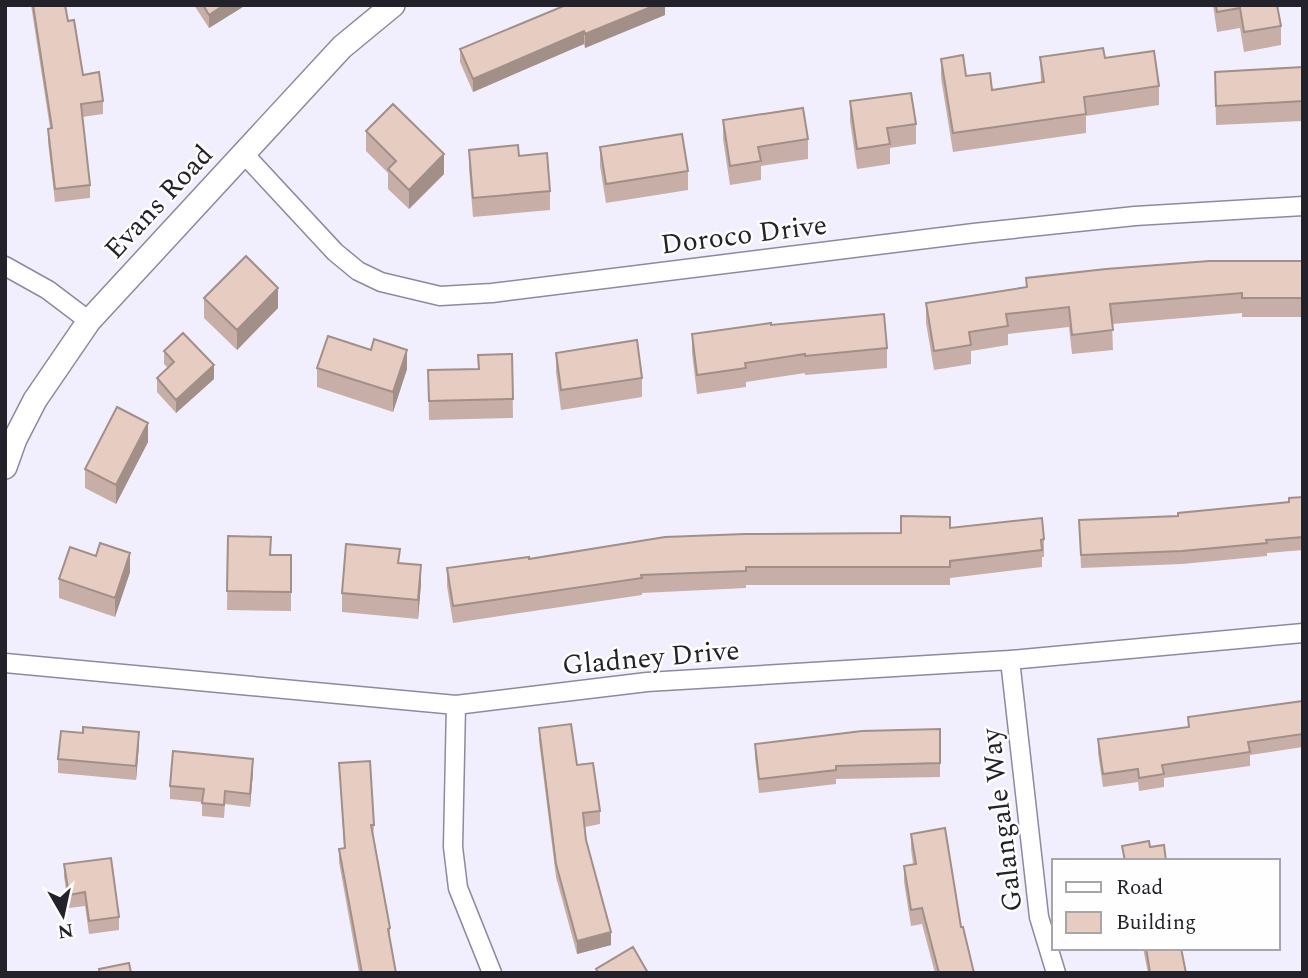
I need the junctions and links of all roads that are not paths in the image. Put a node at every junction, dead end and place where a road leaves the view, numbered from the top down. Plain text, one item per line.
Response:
1 (393, 5) edge
2 (244, 154) junction
3 (1303, 206) edge
4 (5, 266) edge
5 (89, 321) junction
6 (5, 467) edge
7 (1303, 633) edge
8 (1010, 660) junction
9 (5, 663) edge
10 (456, 705) junction
11 (492, 973) edge
12 (1055, 973) edge

1 - 2 street, Evans Road
2 - 3 street, Doroco Drive
2 - 5 street, Evans Road
4 - 5 street
5 - 6 street, Evans Road
7 - 8 street, Gladney Drive
8 - 10 street, Gladney Drive
8 - 12 street, Galangale Way
9 - 10 street, Gladney Drive
10 - 11 street

